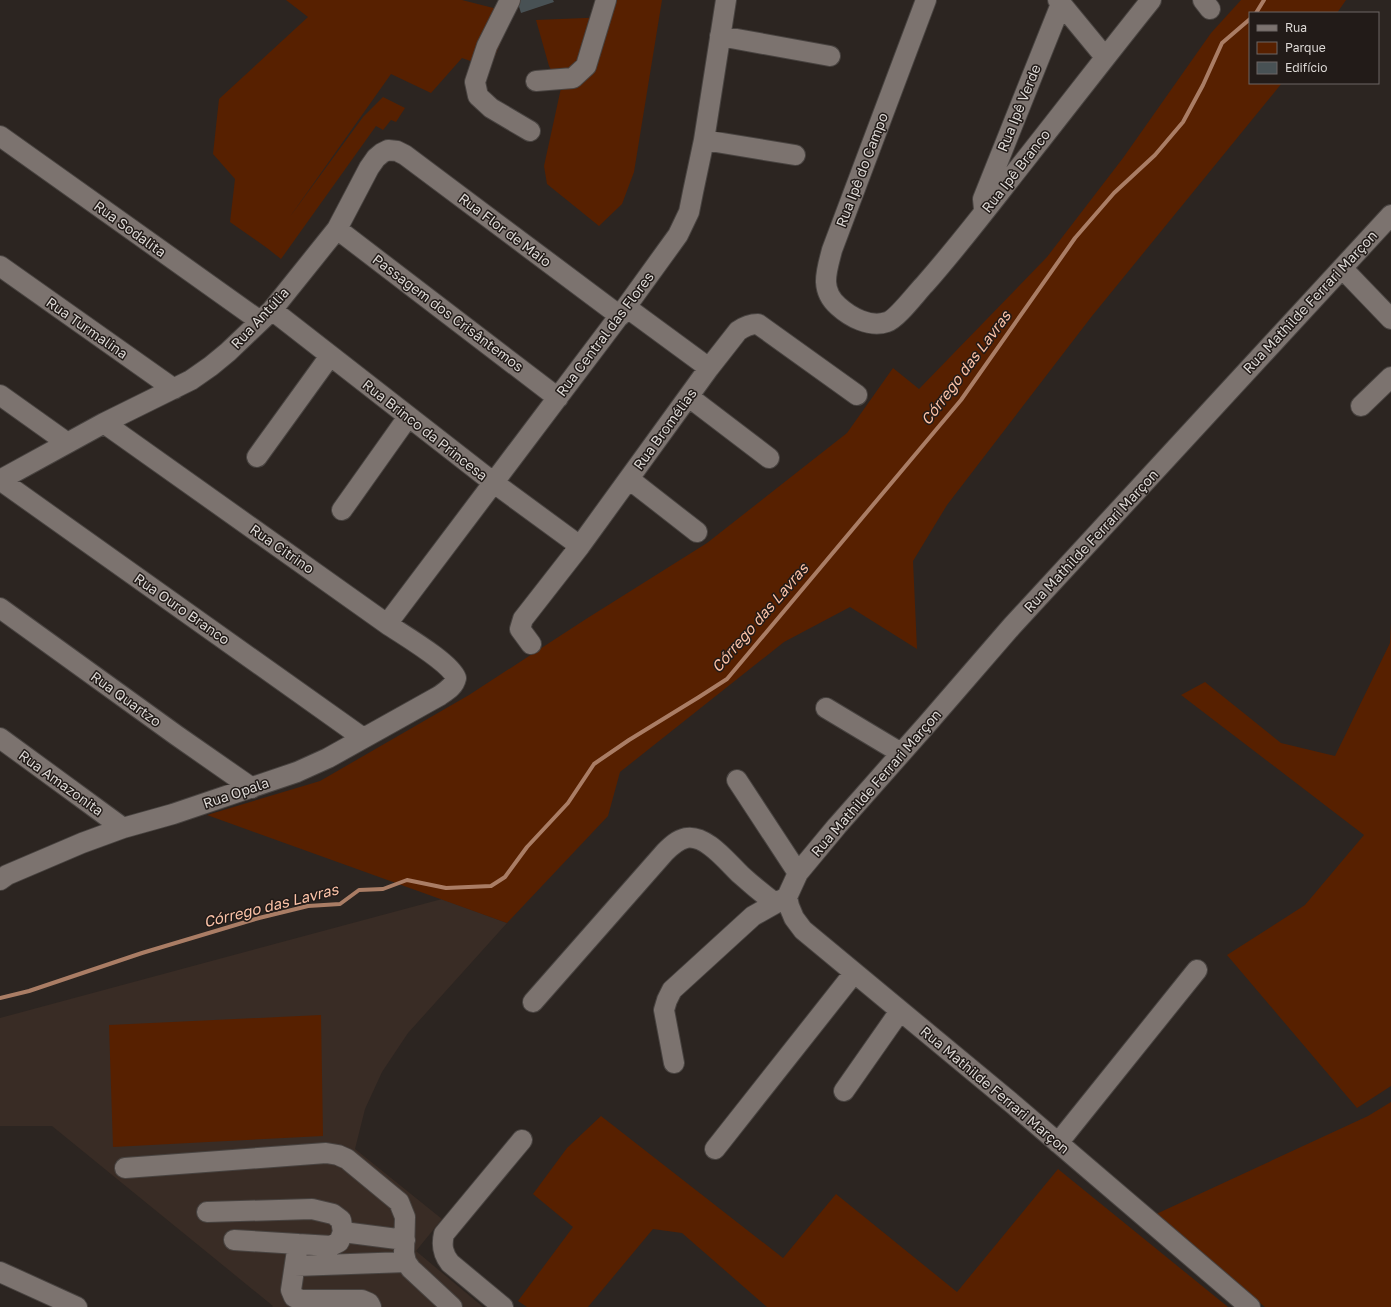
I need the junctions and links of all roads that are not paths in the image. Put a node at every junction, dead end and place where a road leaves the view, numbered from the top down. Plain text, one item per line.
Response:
1 (510, 0) edge
2 (606, 0) edge
3 (726, 0) edge
4 (926, 0) edge
5 (1151, 0) edge
6 (1060, 2) edge
7 (720, 36) junction
8 (830, 56) dead end
9 (1106, 57) junction
10 (536, 81) dead end
11 (530, 131) dead end
12 (0, 136) edge
13 (704, 140) junction
14 (388, 150) joint
15 (795, 155) dead end
16 (984, 213) junction
17 (1391, 215) edge
18 (337, 229) junction
19 (0, 266) edge
20 (1342, 268) junction
21 (623, 311) junction
22 (266, 316) junction
23 (1391, 319) edge
24 (868, 324) joint
25 (330, 356) junction
26 (709, 368) junction
27 (1391, 377) edge
28 (174, 389) junction
29 (0, 395) edge
30 (857, 395) dead end
31 (689, 397) junction
32 (558, 398) junction
33 (1361, 406) dead end
34 (408, 417) junction
35 (104, 423) junction
36 (66, 442) junction
37 (257, 457) dead end
38 (769, 458) dead end
39 (629, 479) junction
40 (0, 480) edge
41 (494, 483) junction
42 (342, 510) dead end
43 (697, 532) dead end
44 (580, 546) junction
45 (0, 608) edge
46 (387, 624) junction
47 (531, 644) dead end
48 (456, 678) joint
49 (826, 708) dead end
50 (0, 738) edge
51 (364, 738) junction
52 (901, 754) junction
53 (737, 780) dead end
54 (252, 788) junction
55 (123, 828) junction
56 (798, 873) junction
57 (2, 875) edge
58 (781, 900) junction
59 (1197, 970) dead end
60 (854, 973) junction
61 (533, 1002) dead end
62 (900, 1011) junction
63 (674, 1063) dead end
64 (844, 1091) dead end
65 (522, 1140) dead end
66 (1058, 1143) junction
67 (715, 1149) dead end
68 (125, 1168) dead end
69 (207, 1212) dead end
70 (343, 1232) junction
71 (234, 1240) dead end
72 (405, 1240) junction
73 (298, 1244) junction
74 (406, 1262) junction
75 (295, 1266) junction
76 (0, 1272) edge
77 (77, 1307) edge
78 (372, 1307) edge
79 (452, 1307) edge
80 (503, 1307) edge
81 (1250, 1307) edge

1 - 11 street
2 - 10 street
3 - 7 street, Rua Central das Flores
4 - 24 street, Rua Ipê do Campo
5 - 9 street, Rua Ipê Branco
6 - 9 street
6 - 16 street, Rua Ipê Verde
7 - 8 street
7 - 13 street, Rua Central das Flores
9 - 16 street, Rua Ipê Branco
12 - 22 street, Rua Sodalita
13 - 15 street
13 - 21 street, Rua Central das Flores
14 - 18 street, Rua Antúlia
14 - 21 street, Rua Flor de Maio
16 - 24 street, Rua Ipê Branco
17 - 20 street, Rua Mathilde Ferrari Marçon
18 - 22 street, Rua Antúlia
18 - 32 street, Passagem dos Crisântemos
19 - 28 street, Rua Turmalina
20 - 23 street
20 - 52 street, Rua Mathilde Ferrari Marçon
21 - 26 street, Rua Flor de Maio
21 - 32 street, Rua Central das Flores
22 - 25 street, Rua Brinco da Princesa
22 - 28 street, Rua Antúlia
25 - 34 street, Rua Brinco da Princesa
25 - 37 street
26 - 30 street, Rua Bromélias
26 - 31 street, Rua Bromélias
27 - 33 street
28 - 35 street, Rua Antúlia
29 - 36 street
31 - 38 street
31 - 39 street, Rua Bromélias
32 - 41 street, Rua Central das Flores
34 - 41 street, Rua Brinco da Princesa
34 - 42 street
35 - 36 street, Rua Antúlia
35 - 46 street, Rua Citrino
36 - 40 street, Rua Antúlia
39 - 43 street
39 - 44 street, Rua Bromélias
40 - 51 street, Rua Ouro Branco
41 - 44 street, Rua Brinco da Princesa
41 - 46 street, Rua Central das Flores
44 - 47 street, Rua Bromélias
45 - 54 street, Rua Quartzo
46 - 48 street, Rua Citrino
48 - 51 street, Rua Opala
49 - 52 street
50 - 55 street, Rua Amazonita
51 - 54 street, Rua Opala
52 - 56 street, Rua Mathilde Ferrari Marçon
53 - 56 street
54 - 55 street, Rua Opala
55 - 57 street, Rua Opala
56 - 58 street, Rua Mathilde Ferrari Marçon
58 - 60 street, Rua Mathilde Ferrari Marçon
58 - 61 street
58 - 63 street
59 - 66 street
60 - 62 street, Rua Mathilde Ferrari Marçon
60 - 67 street
62 - 64 street
62 - 66 street, Rua Mathilde Ferrari Marçon
65 - 80 street
66 - 81 street, Rua Mathilde Ferrari Marçon
68 - 72 street
69 - 70 street
70 - 72 street
70 - 73 street
71 - 73 street
72 - 74 street
73 - 75 street
74 - 75 street
74 - 79 street
75 - 78 street
76 - 77 street

